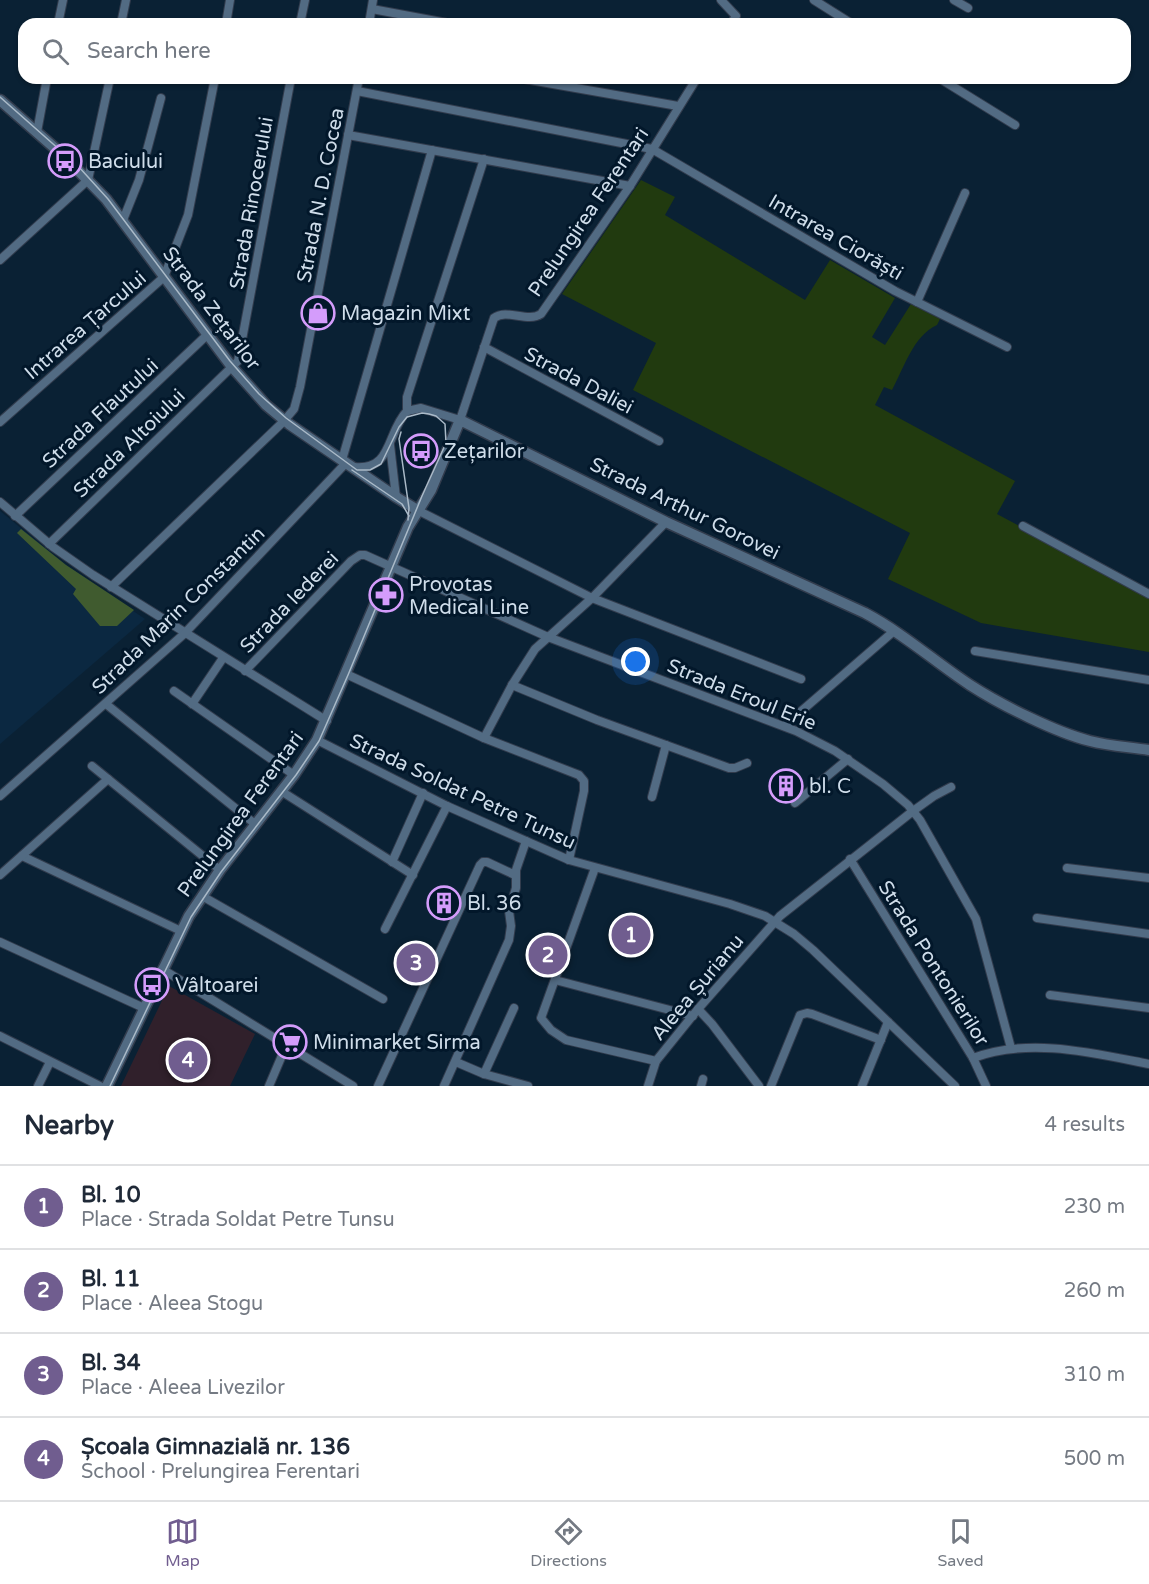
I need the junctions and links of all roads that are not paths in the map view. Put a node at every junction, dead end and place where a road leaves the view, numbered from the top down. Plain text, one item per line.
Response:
1 (63, 0) edge
2 (126, 0) edge
3 (230, 0) edge
4 (305, 0) edge
5 (373, 0) edge
6 (721, 0) edge
7 (814, 0) edge
8 (954, 0) edge
9 (968, 8) dead end
10 (372, 9) junction
11 (59, 18) edge
12 (122, 18) edge
13 (227, 18) edge
14 (301, 18) edge
15 (370, 18) edge
16 (420, 18) edge
17 (735, 18) edge
18 (842, 18) edge
19 (46, 84) edge
20 (109, 84) edge
21 (214, 84) edge
22 (290, 84) edge
23 (358, 84) edge
24 (553, 84) edge
25 (693, 84) edge
26 (949, 84) edge
27 (357, 91) junction
28 (161, 98) dead end
29 (0, 100) edge
30 (678, 106) junction
31 (1015, 125) dead end
32 (37, 132) junction
33 (348, 135) junction
34 (652, 149) junction
35 (432, 150) junction
36 (484, 159) junction
37 (88, 180) junction
38 (630, 186) junction
39 (965, 193) dead end
40 (123, 220) junction
41 (0, 260) edge
42 (164, 277) junction
43 (916, 302) junction
44 (207, 334) junction
45 (484, 347) junction
46 (1007, 347) dead end
47 (232, 367) junction
48 (407, 411) junction
49 (284, 420) junction
50 (460, 420) junction
51 (0, 422) edge
52 (659, 441) dead end
53 (389, 444) junction
54 (346, 463) junction
55 (396, 498) junction
56 (0, 502) edge
57 (419, 511) junction
58 (15, 516) junction
59 (666, 522) junction
60 (1023, 526) dead end
61 (408, 527) junction
62 (49, 544) junction
63 (391, 566) junction
64 (111, 587) junction
65 (1149, 594) edge
66 (592, 598) junction
67 (894, 631) junction
68 (184, 634) junction
69 (548, 637) junction
70 (975, 651) dead end
71 (223, 658) junction
72 (245, 671) junction
73 (346, 674) junction
74 (801, 679) dead end
75 (1149, 680) edge
76 (512, 685) junction
77 (174, 692) dead end
78 (106, 704) junction
79 (192, 704) junction
80 (327, 721) junction
81 (784, 726) junction
82 (484, 738) junction
83 (317, 740) junction
84 (666, 745) junction
85 (1149, 750) edge
86 (848, 759) junction
87 (747, 763) dead end
88 (92, 766) dead end
89 (294, 775) junction
90 (108, 780) junction
91 (951, 787) dead end
92 (281, 791) junction
93 (423, 793) junction
94 (0, 796) edge
95 (652, 797) dead end
96 (795, 803) dead end
97 (447, 806) junction
98 (913, 811) junction
99 (255, 824) junction
100 (526, 841) junction
101 (22, 856) junction
102 (850, 859) junction
103 (569, 860) junction
104 (393, 862) junction
105 (595, 868) junction
106 (1067, 868) dead end
107 (220, 870) junction
108 (0, 875) edge
109 (413, 875) junction
110 (516, 875) junction
111 (1149, 878) edge
112 (202, 896) junction
113 (1037, 918) dead end
114 (774, 921) junction
115 (385, 929) dead end
116 (181, 931) junction
117 (1149, 934) edge
118 (0, 942) edge
119 (162, 969) junction
120 (555, 980) junction
121 (1050, 994) dead end
122 (383, 999) dead end
123 (144, 1008) junction
124 (514, 1008) dead end
125 (1149, 1008) edge
126 (695, 1012) junction
127 (888, 1023) junction
128 (1, 1039) edge
129 (881, 1040) junction
130 (286, 1046) junction
131 (1011, 1048) junction
132 (973, 1058) junction
133 (656, 1061) junction
134 (50, 1062) junction
135 (456, 1062) junction
136 (1149, 1064) edge
137 (484, 1074) junction
138 (38, 1086) edge
139 (100, 1086) edge
140 (107, 1086) edge
141 (269, 1086) edge
142 (353, 1086) edge
143 (378, 1086) edge
144 (444, 1086) edge
145 (528, 1086) edge
146 (648, 1086) edge
147 (759, 1086) edge
148 (771, 1086) edge
149 (862, 1086) edge
150 (955, 1086) edge
151 (986, 1086) edge

1 - 11 street
2 - 12 street
3 - 13 street
4 - 14 street
5 - 10 street
6 - 17 street
7 - 18 street
8 - 9 street
10 - 15 street
10 - 16 street
19 - 32 street
20 - 37 street
21 - 42 street
22 - 47 street, Strada Rinocerului
23 - 27 street, Strada N. D. Cocea
24 - 30 street
25 - 30 street, Prelungirea Ferentari
26 - 31 street
27 - 33 street, Strada N. D. Cocea
27 - 34 street, Intrarea Ciorăști
28 - 40 street
29 - 32 main road, Strada Zețarilor
30 - 34 street, Prelungirea Ferentari
32 - 37 main road, Strada Zețarilor
33 - 35 street
33 - 49 street, Strada N. D. Cocea
34 - 38 street, Prelungirea Ferentari
34 - 43 street, Intrarea Ciorăști
35 - 36 street
35 - 54 street, Strada Marin Constantin
36 - 38 street
36 - 48 street
37 - 40 main road, Strada Zețarilor
37 - 41 street
38 - 45 street, Prelungirea Ferentari
39 - 43 street
40 - 42 main road, Strada Zețarilor
42 - 44 main road, Strada Zețarilor
42 - 51 street, Intrarea Țarcului
43 - 46 street, Intrarea Ciorăști
44 - 47 main road, Strada Zețarilor
44 - 58 street, Strada Flautului
45 - 50 street, Prelungirea Ferentari
45 - 52 street, Strada Daliei
47 - 49 main road, Strada Zețarilor
47 - 62 street, Strada Altoiului
48 - 50 street
48 - 53 street
49 - 54 main road, Strada Zețarilor
49 - 64 street, Strada N. D. Cocea
50 - 57 main road, Prelungirea Ferentari
50 - 59 main road, Strada Arthur Gorovei
53 - 54 street
53 - 55 street
54 - 55 main road, Strada Zețarilor
54 - 68 street, Strada Marin Constantin
55 - 57 main road, Strada Zețarilor
55 - 61 main road
56 - 58 street
57 - 61 main road, Prelungirea Ferentari
57 - 66 street
58 - 62 street
59 - 66 street
59 - 67 main road, Strada Arthur Gorovei
60 - 65 street
61 - 63 main road, Prelungirea Ferentari
62 - 64 street
63 - 69 street, Strada Eroul Erie
63 - 72 street, Strada Iederei
63 - 73 main road, Prelungirea Ferentari
64 - 68 street
66 - 69 street
66 - 74 street
67 - 81 street
67 - 85 main road, Strada Arthur Gorovei
68 - 71 street
68 - 78 street, Strada Marin Constantin
69 - 76 street
69 - 81 street, Strada Eroul Erie
70 - 75 street
71 - 72 street
71 - 79 street
72 - 80 street
73 - 80 main road, Prelungirea Ferentari
73 - 82 street
76 - 82 street
76 - 84 street
77 - 79 street
78 - 94 street, Strada Marin Constantin
78 - 99 street
79 - 89 street
80 - 83 main road, Prelungirea Ferentari
81 - 86 street, Strada Eroul Erie
82 - 103 street
83 - 89 main road, Prelungirea Ferentari
83 - 93 street, Strada Soldat Petre Tunsu
84 - 87 street
84 - 95 street
86 - 96 street
86 - 98 street, Strada Eroul Erie
88 - 90 street
89 - 92 main road, Prelungirea Ferentari
90 - 101 street
90 - 107 street
91 - 98 street
92 - 99 main road, Prelungirea Ferentari
92 - 104 street
93 - 97 street, Strada Soldat Petre Tunsu
93 - 104 street
97 - 100 street, Strada Soldat Petre Tunsu
97 - 109 street
98 - 102 street
98 - 131 street, Strada Eroul Erie
99 - 107 main road, Prelungirea Ferentari
100 - 103 street, Strada Soldat Petre Tunsu
100 - 110 street
101 - 108 street
101 - 116 street
102 - 114 street
102 - 132 street, Strada Pontonierilor
103 - 105 street, Strada Soldat Petre Tunsu
104 - 109 street
105 - 114 street, Strada Soldat Petre Tunsu
105 - 120 street
106 - 111 street
107 - 112 main road, Prelungirea Ferentari
109 - 115 street
110 - 135 street
110 - 143 street
112 - 116 main road, Prelungirea Ferentari
112 - 122 street
113 - 117 street
114 - 126 street, Aleea Șurianu
114 - 127 street, Strada Soldat Petre Tunsu
116 - 119 main road, Prelungirea Ferentari
118 - 123 street
119 - 123 main road, Prelungirea Ferentari
119 - 130 street
120 - 126 street
120 - 133 street, Aleea Șurianu
121 - 125 street
123 - 140 main road, Prelungirea Ferentari
124 - 137 street
126 - 133 street, Aleea Șurianu
126 - 147 street
127 - 129 street
127 - 150 street, Strada Soldat Petre Tunsu
128 - 134 street
129 - 148 street
129 - 149 street
130 - 141 street
130 - 142 street
131 - 132 street
131 - 136 street
132 - 151 street, Strada Pontonierilor
133 - 146 street
134 - 138 street
134 - 139 street
135 - 137 street
135 - 144 street
137 - 145 street

